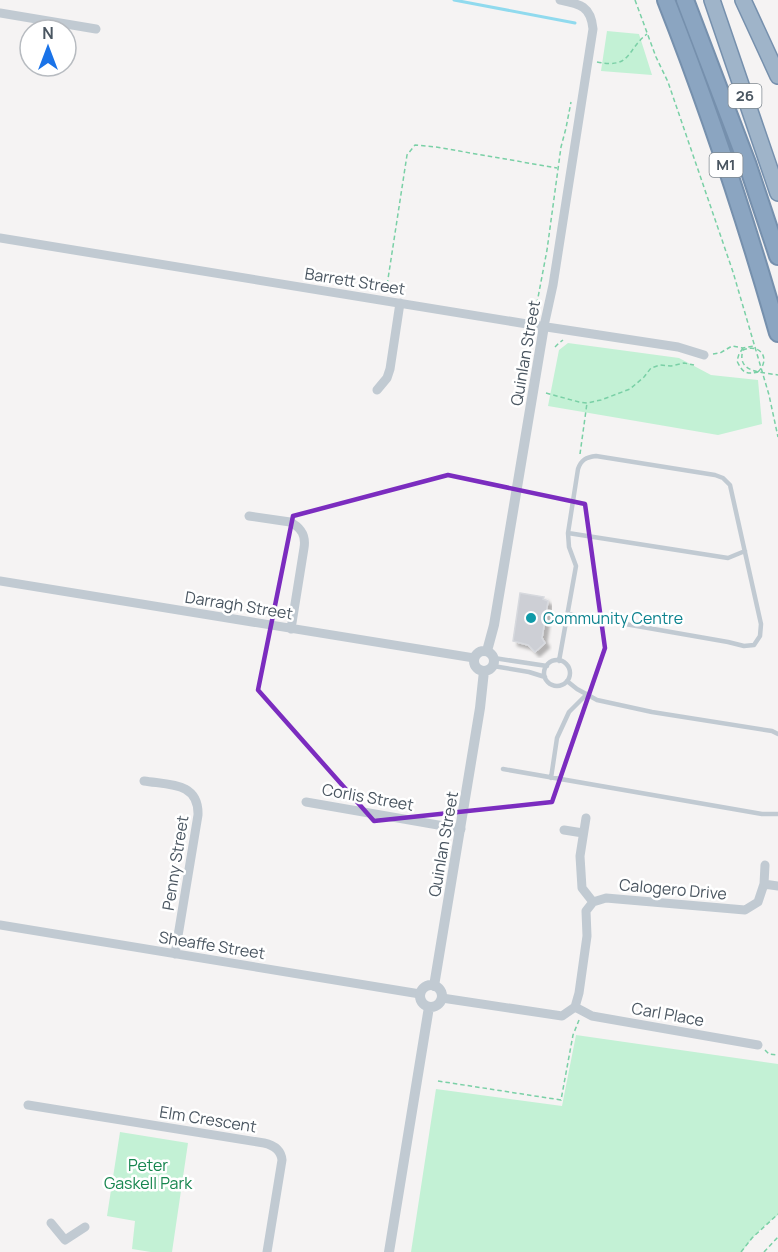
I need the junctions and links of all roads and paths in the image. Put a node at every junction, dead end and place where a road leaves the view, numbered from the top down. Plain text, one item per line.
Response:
1 (560, 0) edge
2 (635, 0) edge
3 (666, 0) edge
4 (685, 0) edge
5 (712, 0) edge
6 (743, 0) edge
7 (0, 14) edge
8 (96, 29) dead end
9 (647, 34) junction
10 (588, 60) junction
11 (778, 76) edge
12 (572, 94) dead end
13 (558, 168) junction
14 (778, 193) edge
15 (0, 238) edge
16 (778, 256) edge
17 (385, 301) junction
18 (400, 303) junction
19 (529, 317) dead end
20 (544, 326) junction
21 (778, 333) edge
22 (567, 339) dead end
23 (754, 346) junction
24 (555, 347) dead end
25 (743, 348) junction
26 (704, 355) joint
27 (694, 365) dead end
28 (778, 375) edge
29 (377, 390) dead end
30 (546, 393) dead end
31 (587, 403) junction
32 (778, 436) edge
33 (583, 460) junction
34 (249, 516) dead end
35 (568, 533) junction
36 (745, 551) junction
37 (0, 581) edge
38 (568, 614) junction
39 (291, 629) junction
40 (474, 658) junction
41 (489, 661) junction
42 (560, 661) junction
43 (547, 666) junction
44 (545, 677) junction
45 (567, 681) junction
46 (587, 694) junction
47 (778, 734) edge
48 (503, 769) dead end
49 (551, 778) junction
50 (144, 781) dead end
51 (306, 802) dead end
52 (778, 814) edge
53 (586, 818) dead end
54 (461, 829) junction
55 (564, 830) dead end
56 (583, 833) junction
57 (765, 866) dead end
58 (764, 884) junction
59 (778, 886) edge
60 (592, 902) junction
61 (0, 925) edge
62 (175, 954) junction
63 (434, 986) junction
64 (420, 994) junction
65 (442, 998) junction
66 (429, 1008) junction
67 (579, 1009) junction
68 (758, 1045) joint
69 (778, 1055) edge
70 (438, 1081) dead end
71 (28, 1105) dead end
72 (778, 1214) edge
73 (51, 1223) dead end
74 (85, 1227) dead end
75 (778, 1237) edge
76 (65, 1240) junction
77 (63, 1252) edge
78 (267, 1252) edge
79 (389, 1252) edge
80 (741, 1252) edge
81 (764, 1252) edge

1 - 10 street, Quinlan Street
2 - 9 path
3 - 21 highway, M1
4 - 16 highway, M1
5 - 14 highway, 26
6 - 11 highway, 26
7 - 8 street
9 - 10 path
9 - 23 path
10 - 20 street, Quinlan Street
12 - 13 path
13 - 17 path
13 - 19 path
15 - 17 street, Barrett Street
17 - 18 street, Barrett Street
18 - 20 street, Barrett Street
18 - 29 street
20 - 26 street, Barrett Street
20 - 41 street, Quinlan Street
22 - 24 path
23 - 25 path
23 - 32 path
25 - 26 path
25 - 28 path, bridge
27 - 31 path
30 - 31 path
31 - 33 path
33 - 35 lane
33 - 36 lane
34 - 39 street
35 - 36 lane
35 - 38 lane
36 - 38 lane
37 - 39 street, Darragh Street
38 - 42 lane
39 - 40 street, Darragh Street
40 - 41 street
40 - 41 street
41 - 43 lane
41 - 44 lane
41 - 54 street, Quinlan Street
42 - 43 lane
42 - 45 lane
43 - 44 lane
44 - 45 lane
45 - 46 lane
46 - 47 lane
46 - 49 lane
48 - 49 lane
49 - 52 lane
50 - 62 street, Penny Street
51 - 54 street, Corlis Street
53 - 56 street
54 - 63 street, Quinlan Street
55 - 56 street
56 - 60 street
57 - 58 street, Calogero Drive
58 - 59 street
58 - 60 street, Calogero Drive
60 - 67 street
61 - 62 street, Sheaffe Street
62 - 64 street, Sheaffe Street
63 - 64 street
63 - 65 street
64 - 66 street
65 - 66 street
65 - 67 street
66 - 79 street
67 - 68 street, Carl Place
67 - 70 path
68 - 69 path
71 - 78 street, Elm Crescent
72 - 80 path
73 - 76 street
74 - 76 street
75 - 81 path
76 - 77 street

